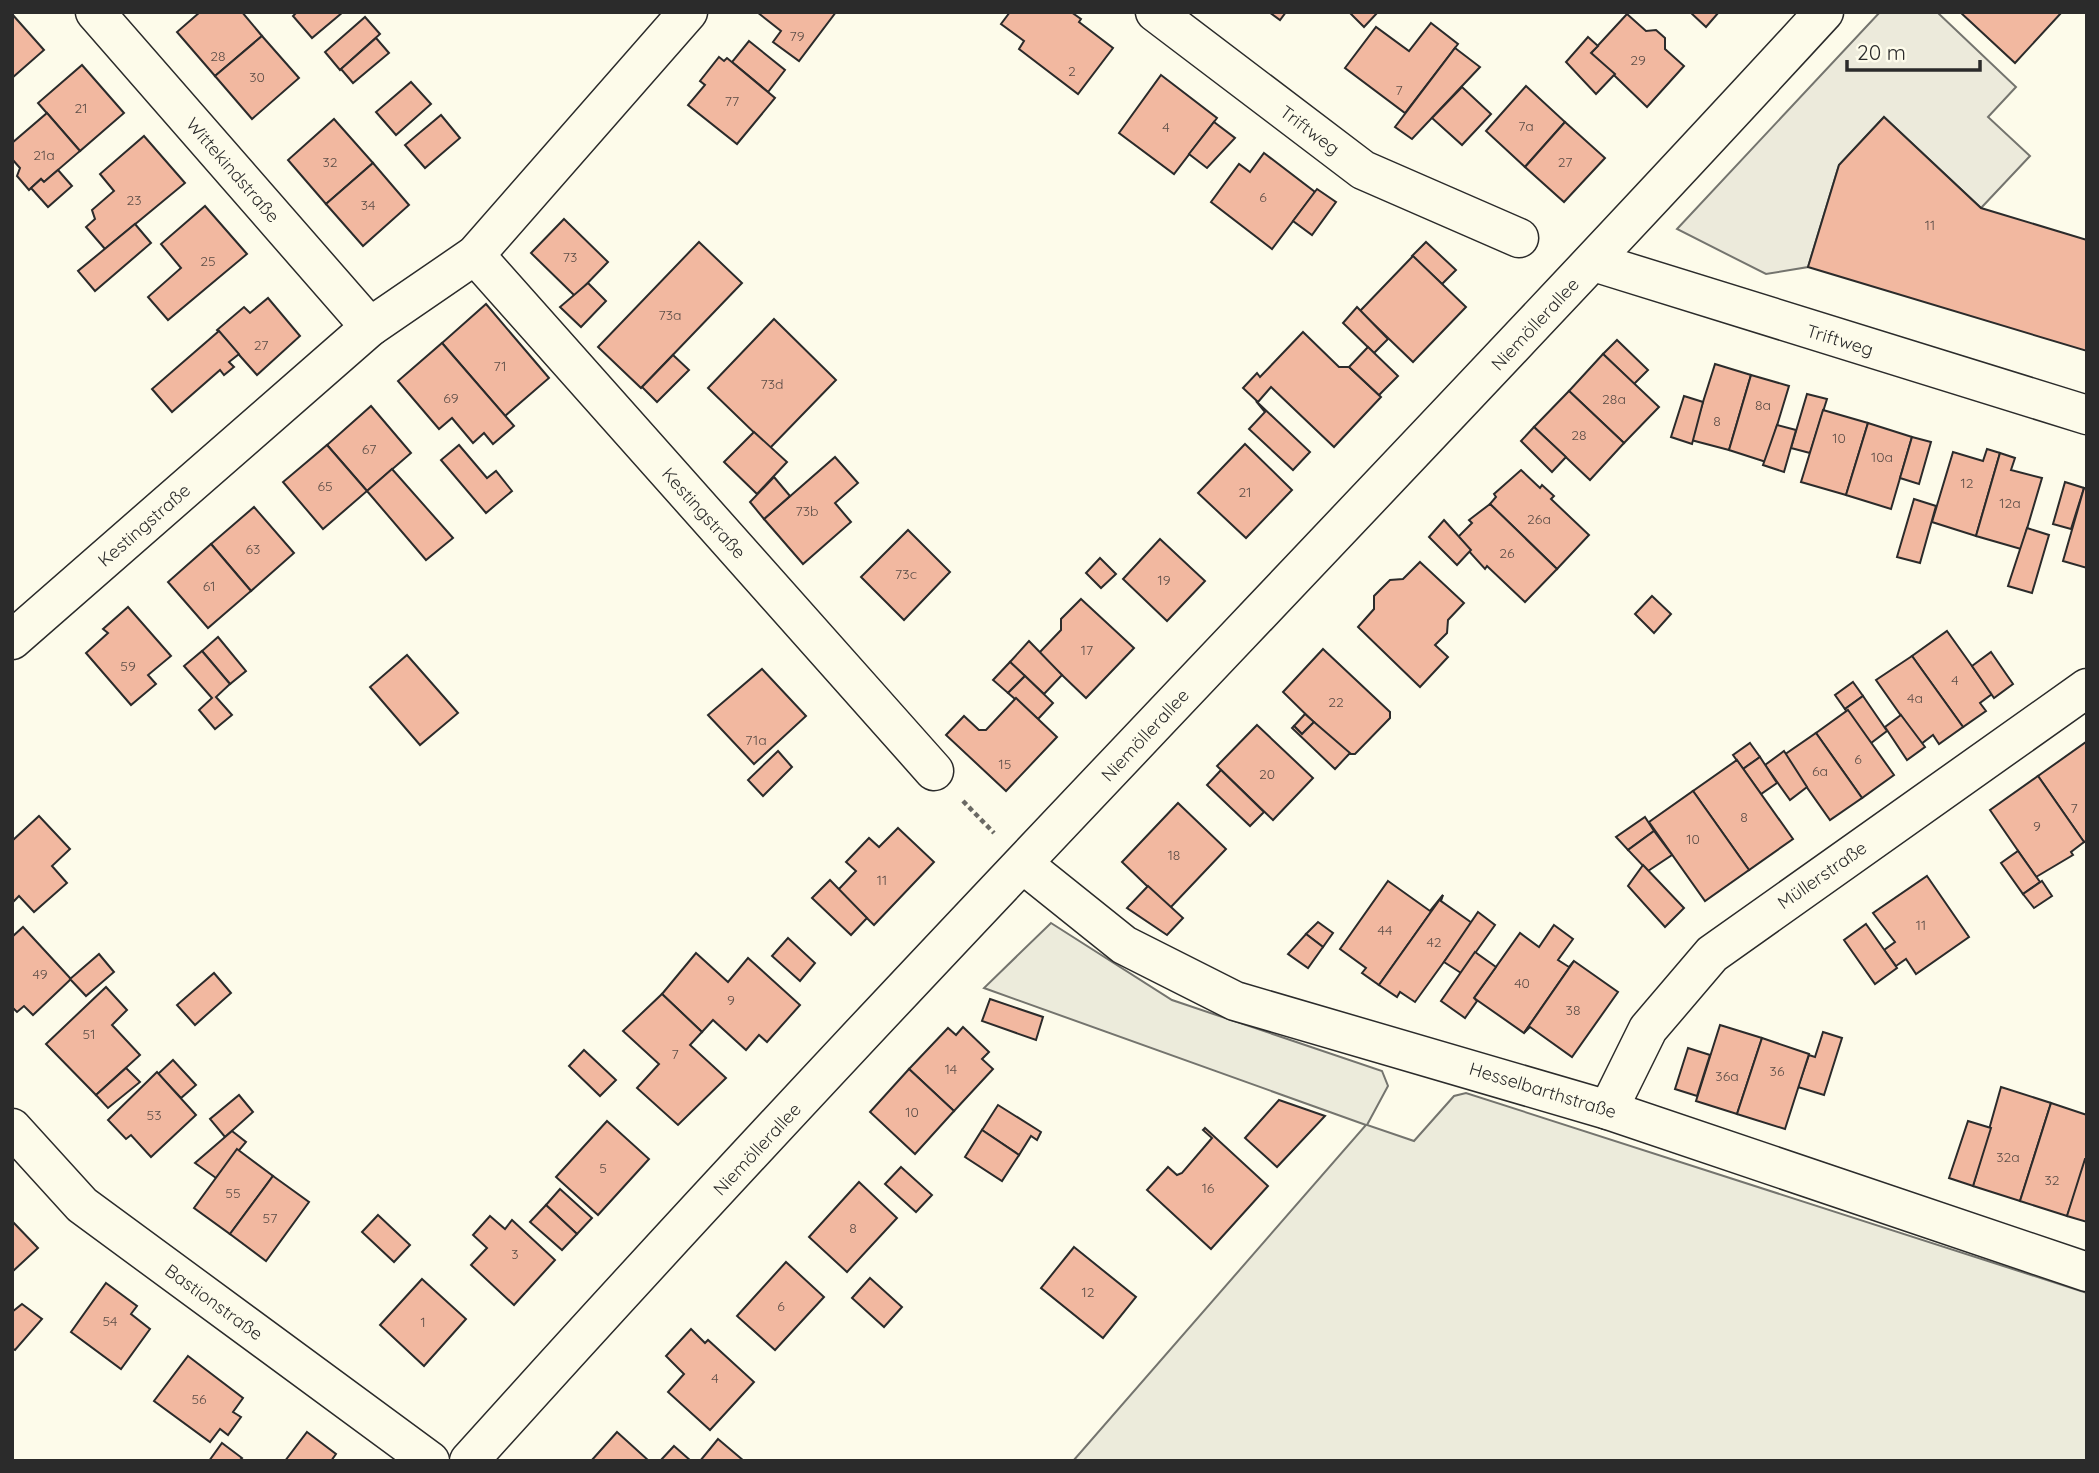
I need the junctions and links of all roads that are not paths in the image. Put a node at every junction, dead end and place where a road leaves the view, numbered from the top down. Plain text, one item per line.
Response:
1 (95, 12) edge
2 (688, 12) edge
3 (1155, 12) edge
4 (1824, 12) edge
5 (1519, 238) dead end
6 (475, 255) junction
7 (1594, 262) junction
8 (370, 327) junction
9 (2087, 415) edge
10 (12, 640) edge
11 (2087, 688) edge
12 (934, 771) road end
13 (1023, 864) junction
14 (1608, 1110) junction
15 (12, 1128) edge
16 (2087, 1272) edge
17 (430, 1461) edge
18 (469, 1461) edge

1 - 8 street, Wittekindstraße
2 - 6 street, Kestingstraße
3 - 5 street, Triftweg
4 - 7 street, Niemöllerallee
6 - 8 street, Kestingstraße
6 - 12 street, Kestingstraße
7 - 9 street, Triftweg
7 - 13 street, Niemöllerallee
8 - 10 street, Kestingstraße
11 - 14 street, Müllerstraße
13 - 14 street, Hesselbarthstraße
13 - 18 street, Niemöllerallee
14 - 16 street, Hesselbarthstraße
15 - 17 street, Bastionstraße

